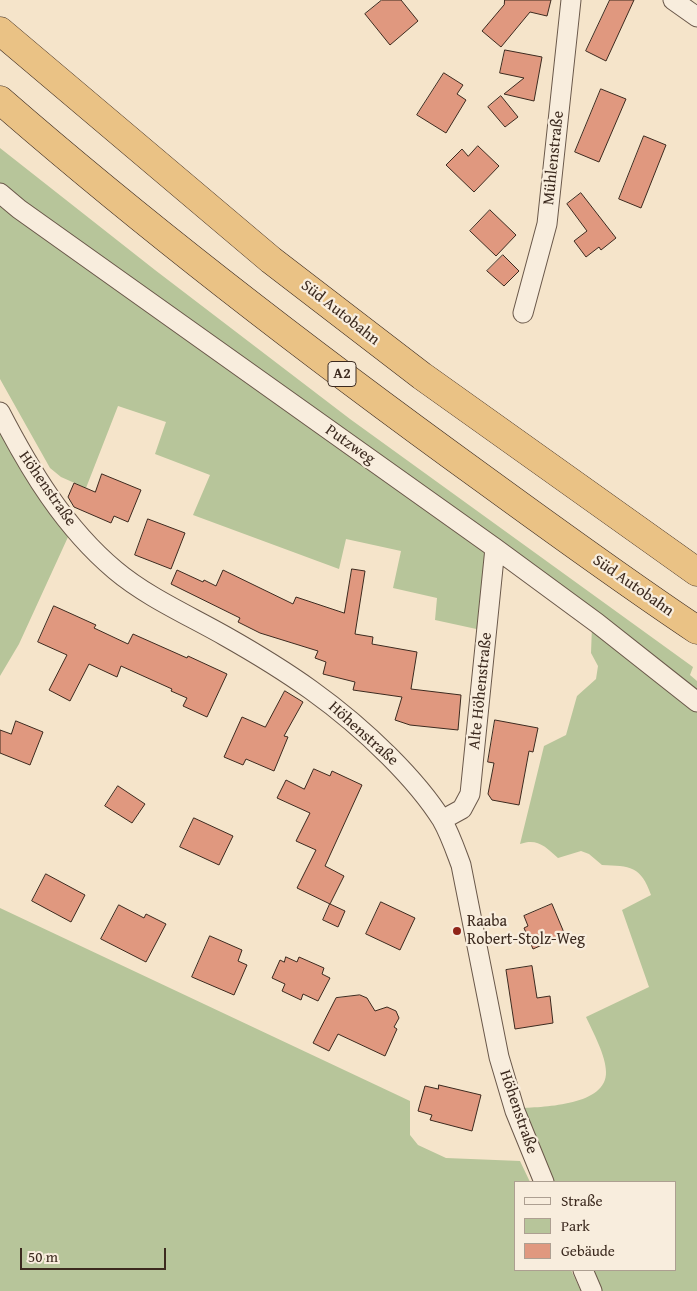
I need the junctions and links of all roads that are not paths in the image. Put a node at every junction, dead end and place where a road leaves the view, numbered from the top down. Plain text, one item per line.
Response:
1 (571, 0) edge
2 (674, 0) edge
3 (697, 17) edge
4 (0, 31) edge
5 (0, 100) edge
6 (0, 193) edge
7 (523, 313) dead end
8 (0, 412) edge
9 (495, 548) junction
10 (697, 572) edge
11 (697, 630) edge
12 (697, 702) edge
13 (442, 820) junction
14 (544, 1181) edge
15 (583, 1271) edge
16 (592, 1291) edge

1 - 7 street, Mühlenstraße
2 - 3 street
4 - 10 highway, Süd Autobahn
5 - 11 highway, Süd Autobahn / A2
6 - 9 street, Putzweg
8 - 13 street, Höhenstraße
9 - 12 street, Putzweg
9 - 13 street, Alte Höhenstraße
13 - 14 street, Höhenstraße
15 - 16 street

